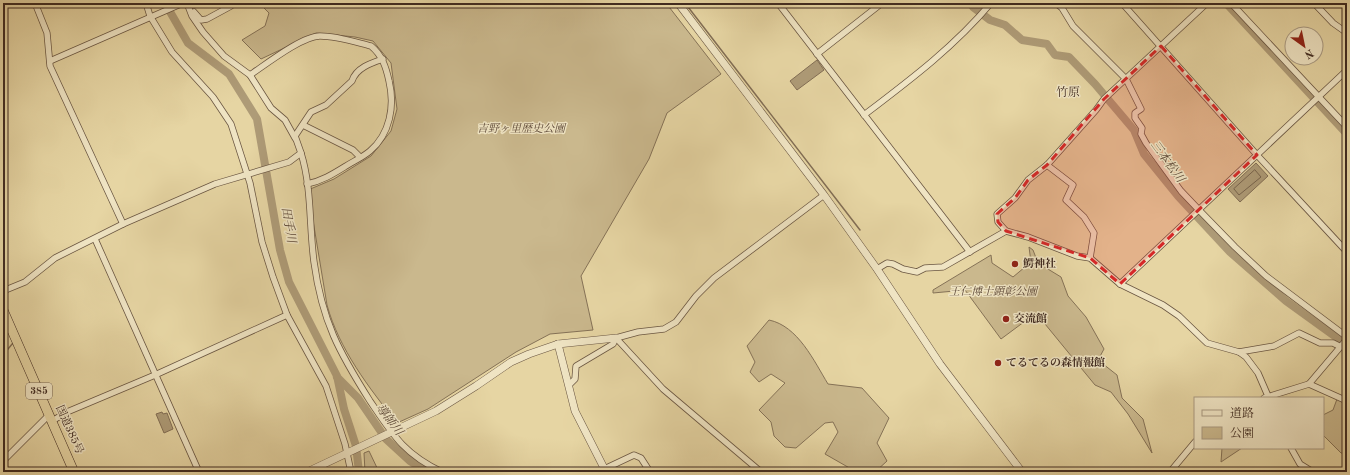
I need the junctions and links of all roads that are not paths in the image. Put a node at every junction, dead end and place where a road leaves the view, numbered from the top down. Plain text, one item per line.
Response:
1 (35, 3) edge
2 (146, 3) edge
3 (183, 3) edge
4 (188, 3) edge
5 (229, 3) edge
6 (678, 3) edge
7 (778, 3) edge
8 (882, 3) edge
9 (990, 3) edge
10 (1056, 3) edge
11 (1122, 3) edge
12 (1207, 3) edge
13 (1232, 3) edge
14 (1314, 3) edge
15 (150, 16) junction
16 (1347, 33) edge
17 (1161, 46) junction
18 (817, 54) junction
19 (383, 60) junction
20 (50, 61) junction
21 (1347, 70) edge
22 (250, 75) junction
23 (1126, 79) junction
24 (1318, 97) junction
25 (864, 115) junction
26 (303, 125) junction
27 (1347, 127) edge
28 (296, 139) junction
29 (301, 153) junction
30 (1257, 155) junction
31 (360, 157) junction
32 (1047, 165) junction
33 (247, 174) junction
34 (307, 184) junction
35 (824, 195) junction
36 (1199, 210) junction
37 (123, 224) junction
38 (1006, 231) junction
39 (95, 239) junction
40 (970, 252) junction
41 (1347, 252) edge
42 (1090, 258) junction
43 (877, 269) junction
44 (1120, 284) junction
45 (3, 291) edge
46 (3, 310) edge
47 (287, 315) junction
48 (616, 338) junction
49 (1347, 338) edge
50 (558, 344) junction
51 (1339, 346) junction
52 (1239, 352) junction
53 (155, 375) junction
54 (1309, 384) junction
55 (569, 385) junction
56 (1288, 391) junction
57 (1266, 397) edge
58 (1291, 397) edge
59 (1347, 401) edge
60 (51, 418) junction
61 (392, 433) junction
62 (1194, 443) edge
63 (1292, 449) edge
64 (348, 454) junction
65 (3, 461) edge
66 (602, 471) edge
67 (74, 472) edge
68 (199, 472) edge
69 (307, 472) edge
70 (351, 472) edge
71 (442, 472) edge
72 (650, 472) edge
73 (761, 472) edge
74 (1022, 472) edge
75 (1170, 472) edge
76 (1313, 472) edge

1 - 20 street
2 - 15 street
3 - 15 street
4 - 5 street
4 - 22 street
6 - 35 street
7 - 18 street
8 - 18 street
9 - 25 street
10 - 23 street
11 - 17 street
12 - 17 street
13 - 24 street
14 - 16 street
15 - 20 street
15 - 33 street
17 - 23 street
17 - 30 street
18 - 25 street
19 - 22 street
19 - 26 street
19 - 31 street
20 - 37 street
21 - 24 street
22 - 28 street
23 - 32 street
23 - 36 street
24 - 27 street
24 - 30 street
25 - 40 street
26 - 28 street
26 - 31 street
28 - 29 street
29 - 33 street
29 - 34 street
30 - 36 street
30 - 41 street
31 - 34 street
32 - 38 street
32 - 42 street
33 - 37 street
33 - 47 street
34 - 61 street
35 - 43 street
35 - 48 street
36 - 44 street
36 - 49 street
37 - 39 street
38 - 40 street
38 - 42 street
39 - 45 street
39 - 53 street
40 - 43 street
42 - 44 street
43 - 74 street
44 - 52 street
46 - 60 highway, 国道385号 / 385
47 - 53 street
47 - 64 street
48 - 50 street
48 - 55 street
48 - 73 street
49 - 51 street
50 - 55 street
50 - 61 street
51 - 52 street
51 - 54 street
52 - 57 street
53 - 60 street
53 - 68 street
54 - 56 street
54 - 59 street
55 - 66 street
56 - 57 street
56 - 58 street
60 - 65 street
60 - 67 highway, 国道385号 / 385
61 - 64 street
61 - 71 street
62 - 75 street
63 - 76 street
64 - 69 street
64 - 70 street
66 - 72 street

